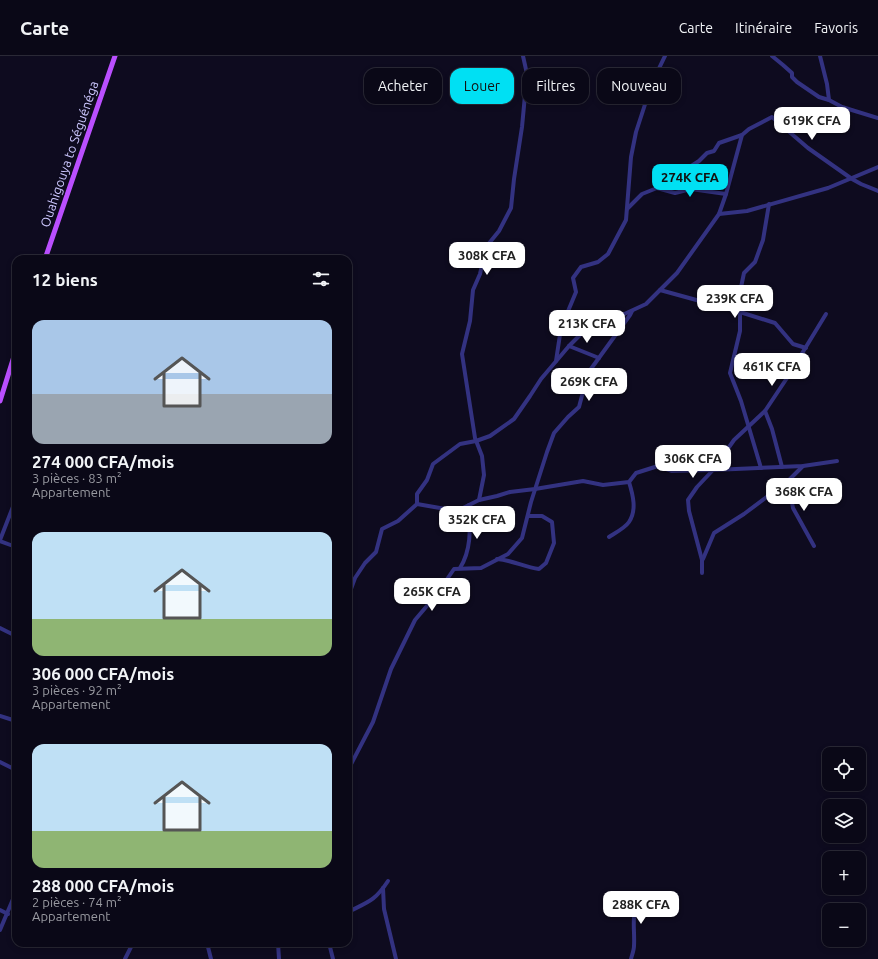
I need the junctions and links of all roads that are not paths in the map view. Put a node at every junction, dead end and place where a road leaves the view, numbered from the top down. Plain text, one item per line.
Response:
1 (115, 56) edge
2 (523, 56) edge
3 (665, 56) edge
4 (772, 56) edge
5 (820, 56) edge
6 (829, 100) junction
7 (878, 118) edge
8 (742, 136) junction
9 (878, 167) edge
10 (852, 178) junction
11 (657, 188) junction
12 (878, 191) edge
13 (726, 194) junction
14 (769, 204) junction
15 (627, 210) junction
16 (719, 214) junction
17 (46, 255) edge
18 (660, 290) junction
19 (632, 310) junction
20 (740, 312) junction
21 (826, 314) dead end
22 (569, 346) junction
23 (806, 348) junction
24 (599, 358) junction
25 (556, 361) junction
26 (12, 363) edge
27 (0, 401) edge
28 (766, 411) junction
29 (749, 427) junction
30 (476, 441) junction
31 (837, 461) dead end
32 (803, 466) junction
33 (782, 467) junction
34 (761, 468) junction
35 (713, 470) junction
36 (788, 481) junction
37 (629, 482) junction
38 (535, 489) junction
39 (479, 500) junction
40 (417, 504) junction
41 (469, 505) junction
42 (12, 509) edge
43 (529, 516) junction
44 (609, 537) dead end
45 (0, 541) edge
46 (12, 546) edge
47 (814, 546) dead end
48 (497, 559) junction
49 (702, 560) junction
50 (460, 568) junction
51 (702, 573) dead end
52 (352, 586) edge
53 (0, 628) edge
54 (12, 634) edge
55 (0, 716) edge
56 (12, 720) edge
57 (0, 762) edge
58 (352, 762) edge
59 (12, 768) edge
60 (388, 881) dead end
61 (383, 888) junction
62 (661, 896) dead end
63 (12, 903) edge
64 (0, 910) edge
65 (352, 910) edge
66 (8, 914) junction
67 (0, 930) edge
68 (131, 947) edge
69 (208, 947) edge
70 (278, 947) edge
71 (330, 947) edge
72 (125, 959) edge
73 (211, 959) edge
74 (279, 959) edge
75 (333, 959) edge
76 (396, 959) edge
77 (631, 959) edge

1 - 17 main road, Ouahigouya to Séguénéga
2 - 30 street
3 - 15 street
4 - 6 street
5 - 6 street
6 - 7 street
8 - 10 street
8 - 11 street
8 - 13 street
9 - 10 street
10 - 12 street
10 - 14 street
11 - 13 street
11 - 15 street
13 - 16 street
14 - 16 street
14 - 20 street
15 - 25 street
16 - 18 street
18 - 19 street
18 - 20 street
19 - 22 street
19 - 24 street
20 - 23 street
20 - 29 street
21 - 23 street
22 - 24 street
22 - 25 street
23 - 28 street
24 - 38 street
25 - 30 street
26 - 27 main road
28 - 29 street
28 - 33 street
29 - 34 street
29 - 35 street
30 - 39 street
30 - 40 street
31 - 32 street
32 - 33 street
32 - 36 street
33 - 34 street
34 - 35 street
35 - 37 street
35 - 49 street
36 - 47 street
36 - 49 street
37 - 38 street
37 - 44 street
38 - 39 street
38 - 43 street
39 - 41 street
40 - 41 street
40 - 52 street
41 - 50 street
42 - 45 street
43 - 48 street
43 - 48 street
45 - 46 street
48 - 50 street
49 - 51 street
50 - 58 street
53 - 54 street
55 - 56 street
57 - 59 street
60 - 61 street
61 - 65 street
61 - 76 street
62 - 77 street
63 - 66 street
64 - 66 street
66 - 67 street
68 - 72 street
69 - 73 street
70 - 74 street
71 - 75 street

